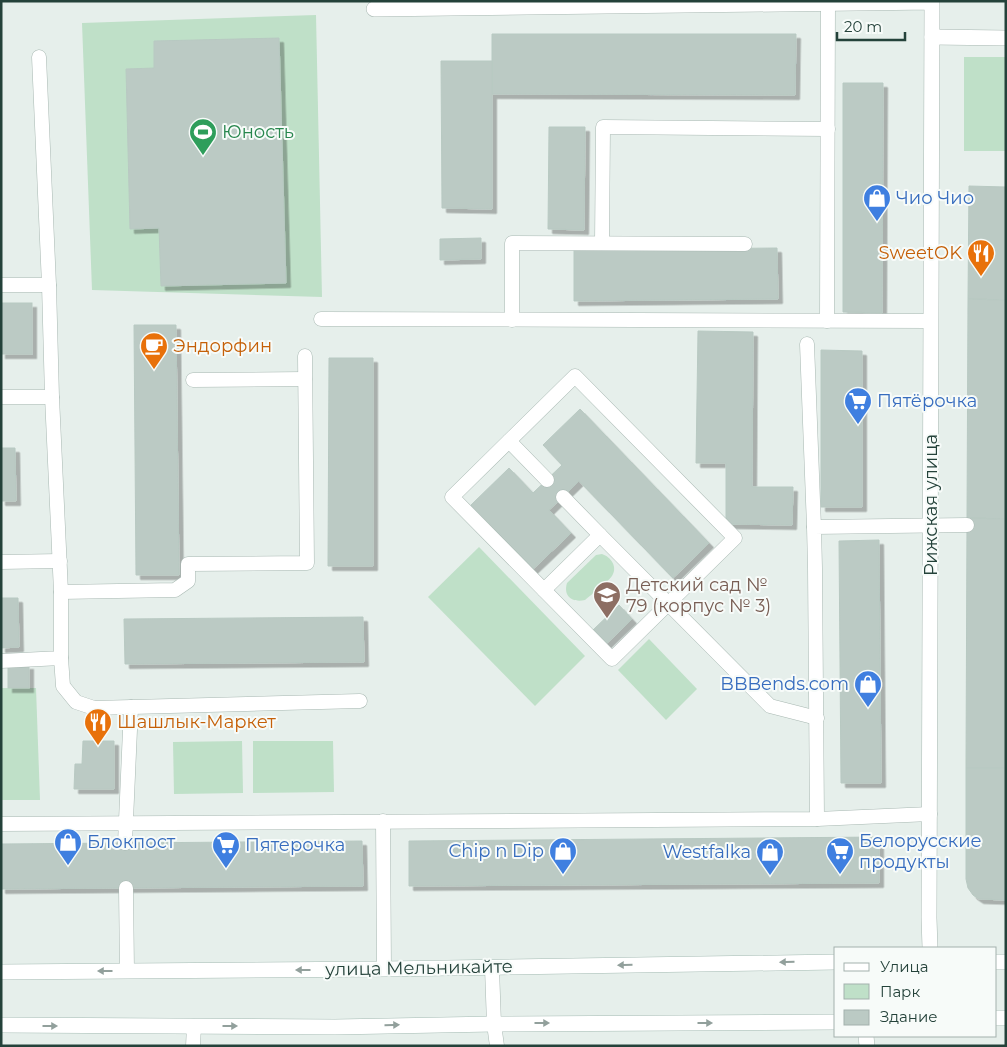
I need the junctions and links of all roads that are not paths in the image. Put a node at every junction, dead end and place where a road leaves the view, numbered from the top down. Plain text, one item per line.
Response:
1 (932, 2) edge
2 (828, 3) junction
3 (479, 4) edge
4 (374, 9) dead end
5 (932, 38) junction
6 (1006, 38) edge
7 (39, 58) dead end
8 (828, 129) junction
9 (602, 243) junction
10 (745, 244) dead end
11 (1, 285) edge
12 (49, 285) junction
13 (321, 319) dead end
14 (512, 320) junction
15 (827, 321) junction
16 (931, 321) junction
17 (807, 344) dead end
18 (305, 356) dead end
19 (305, 379) junction
20 (193, 380) dead end
21 (1, 397) edge
22 (52, 397) junction
23 (509, 441) junction
24 (547, 480) dead end
25 (563, 497) dead end
26 (967, 525) dead end
27 (931, 526) junction
28 (814, 527) junction
29 (600, 535) junction
30 (60, 561) junction
31 (1, 562) edge
32 (544, 590) junction
33 (61, 592) junction
34 (668, 604) junction
35 (61, 658) junction
36 (1, 661) edge
37 (360, 701) dead end
38 (131, 708) junction
39 (817, 718) junction
40 (930, 814) junction
41 (817, 819) junction
42 (383, 821) junction
43 (126, 823) junction
44 (1, 824) edge
45 (125, 843) dead end
46 (126, 888) dead end
47 (930, 947) edge
48 (834, 962) edge
49 (492, 968) junction
50 (384, 969) junction
51 (127, 971) junction
52 (1, 972) edge
53 (834, 1022) edge
54 (494, 1024) junction
55 (1, 1025) edge
56 (194, 1026) junction
57 (193, 1046) edge
58 (497, 1046) edge

1 - 2 main road
1 - 5 main road, Рижская улица
2 - 3 main road
2 - 8 lane
3 - 4 main road
5 - 6 main road
5 - 16 main road, Рижская улица
7 - 12 lane
8 - 9 lane
8 - 15 lane
9 - 10 lane
9 - 14 lane
11 - 12 lane
12 - 22 lane
13 - 14 lane
14 - 15 lane
15 - 16 lane
16 - 27 main road, Рижская улица
17 - 28 lane
18 - 19 lane
19 - 20 lane
19 - 33 lane
21 - 22 lane
22 - 30 lane
23 - 24 lane
23 - 32 lane
23 - 34 lane
25 - 29 lane
26 - 27 lane
27 - 28 lane
27 - 40 main road, Рижская улица
28 - 39 lane
29 - 32 lane
29 - 34 lane
30 - 31 lane
30 - 33 lane
32 - 34 lane
33 - 35 lane
34 - 39 lane
35 - 36 lane
35 - 38 lane
37 - 38 lane
38 - 43 lane
39 - 41 lane
40 - 41 lane
40 - 47 main road, Рижская улица
41 - 42 lane
42 - 43 lane
42 - 50 lane
43 - 44 lane
43 - 45 lane
46 - 51 lane
48 -> 49 main road, улица Мельникайте
49 - 50 main road, улица Мельникайте
49 - 54 lane
50 -> 51 main road, улица Мельникайте
51 -> 52 main road, улица Мельникайте
54 -> 53 main road
56 -> 54 main road
54 - 58 lane
55 -> 56 main road
56 - 57 lane

